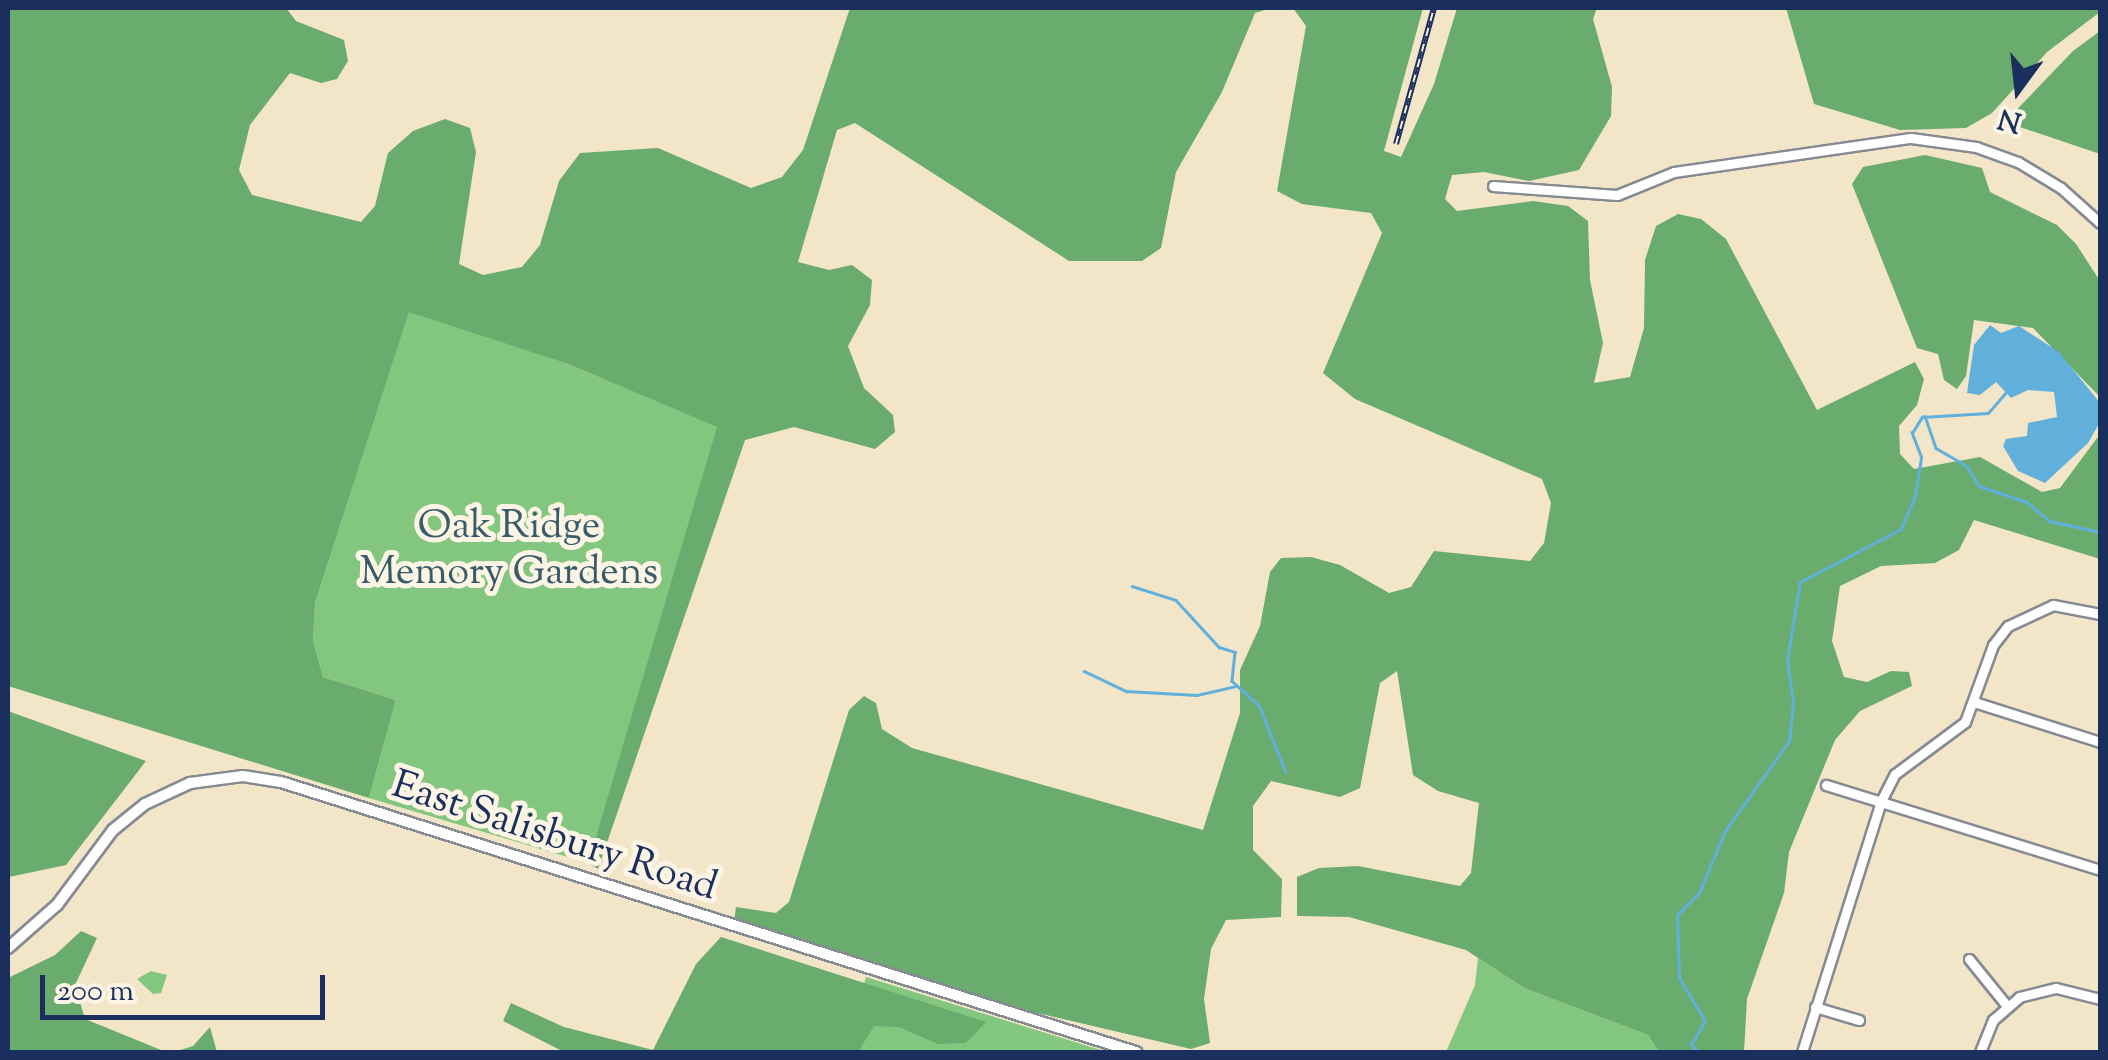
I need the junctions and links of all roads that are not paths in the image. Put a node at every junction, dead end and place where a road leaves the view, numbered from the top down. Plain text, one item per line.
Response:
1 (1493, 186) dead end
2 (2100, 223) edge
3 (2100, 614) edge
4 (1974, 702) junction
5 (2100, 742) edge
6 (1826, 785) dead end
7 (1880, 801) junction
8 (2100, 870) edge
9 (8, 948) edge
10 (1969, 959) dead end
11 (2100, 998) edge
12 (2007, 1006) junction
13 (1815, 1007) junction
14 (1859, 1020) dead end
15 (1136, 1052) edge
16 (1802, 1052) edge
17 (1980, 1052) edge

1 - 2 street
3 - 4 street
4 - 5 street
4 - 7 street
6 - 7 street
7 - 8 street
7 - 13 street
9 - 15 street, East Salisbury Road
10 - 12 street
11 - 12 street
12 - 17 street
13 - 14 street
13 - 16 street

